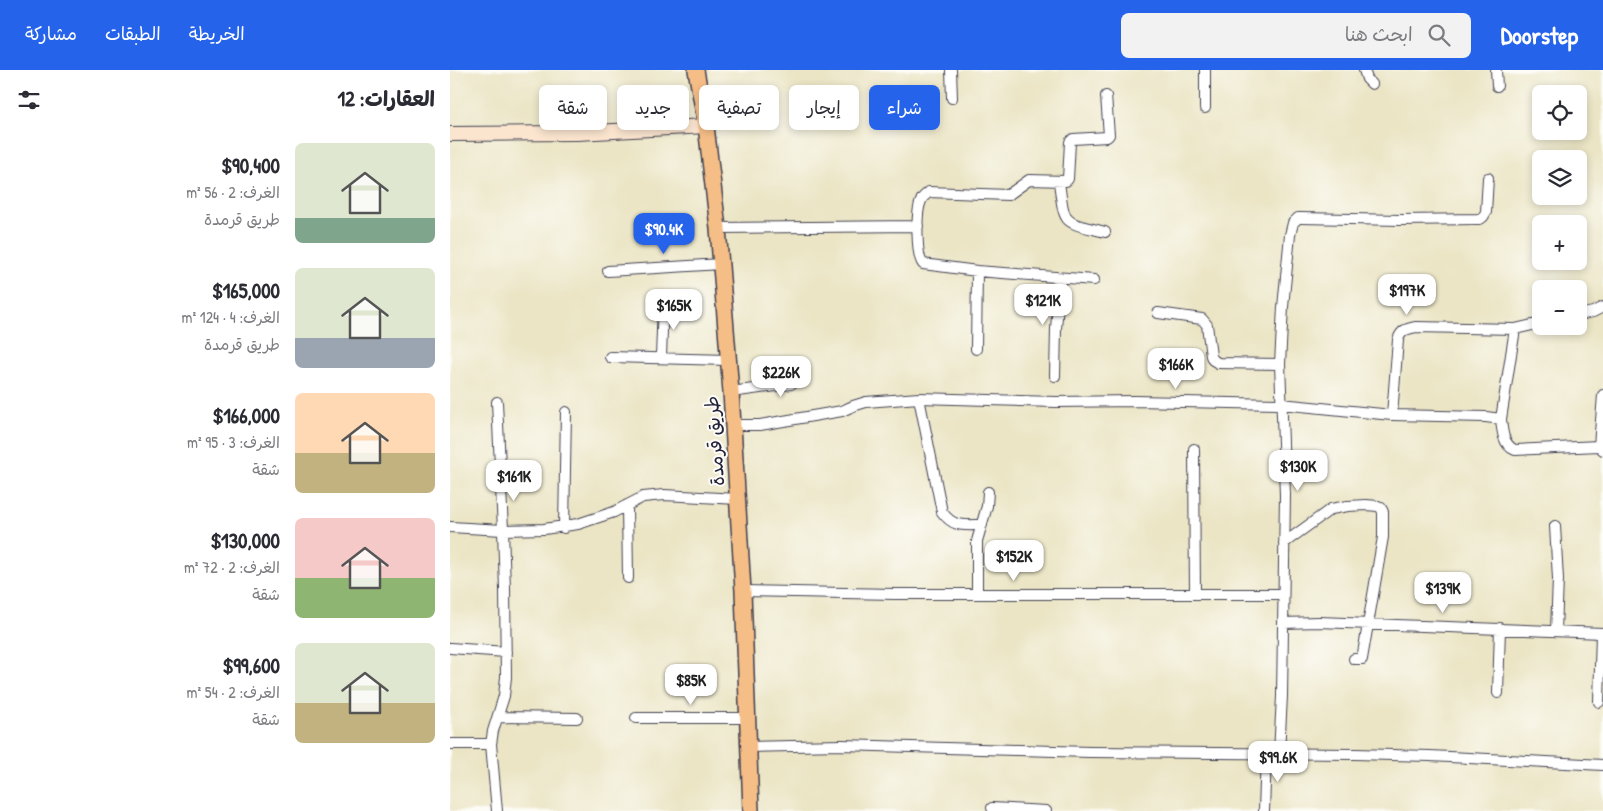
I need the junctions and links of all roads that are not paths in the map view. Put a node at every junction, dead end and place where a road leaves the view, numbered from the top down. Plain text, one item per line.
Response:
1 (696, 70) edge
2 (951, 70) edge
3 (1205, 70) edge
4 (1364, 70) edge
5 (1496, 70) edge
6 (1372, 84) dead end
7 (1497, 86) dead end
8 (699, 87) edge
9 (1106, 96) dead end
10 (952, 98) dead end
11 (1205, 108) dead end
12 (699, 126) edge
13 (706, 130) edge
14 (450, 134) edge
15 (1488, 178) dead end
16 (1059, 182) junction
17 (918, 226) junction
18 (718, 228) junction
19 (1105, 232) dead end
20 (721, 264) junction
21 (608, 271) dead end
22 (977, 271) junction
23 (1060, 278) junction
24 (1094, 280) dead end
25 (663, 304) dead end
26 (1603, 306) edge
27 (1158, 313) dead end
28 (1587, 313) edge
29 (1532, 325) edge
30 (1515, 329) junction
31 (976, 350) dead end
32 (610, 356) dead end
33 (661, 357) junction
34 (729, 360) junction
35 (1280, 364) junction
36 (795, 369) dead end
37 (1054, 376) dead end
38 (731, 392) junction
39 (1603, 395) edge
40 (919, 398) junction
41 (497, 402) dead end
42 (1281, 404) junction
43 (566, 412) dead end
44 (1392, 415) junction
45 (1501, 419) junction
46 (733, 425) junction
47 (1601, 448) edge
48 (1194, 450) dead end
49 (988, 492) dead end
50 (738, 499) junction
51 (627, 505) junction
52 (982, 525) junction
53 (1555, 526) dead end
54 (450, 527) edge
55 (564, 528) junction
56 (502, 530) junction
57 (1284, 544) junction
58 (628, 578) dead end
59 (744, 591) junction
60 (977, 594) junction
61 (1196, 594) junction
62 (1284, 594) junction
63 (1283, 623) junction
64 (1368, 624) junction
65 (1500, 628) junction
66 (1556, 631) junction
67 (1602, 633) edge
68 (450, 648) edge
69 (506, 652) junction
70 (1354, 659) dead end
71 (1498, 693) dead end
72 (1600, 702) dead end
73 (498, 717) junction
74 (577, 718) dead end
75 (636, 718) dead end
76 (747, 718) junction
77 (450, 744) edge
78 (491, 744) junction
79 (748, 747) junction
80 (1279, 753) junction
81 (1266, 754) junction
82 (1603, 765) edge
83 (992, 808) dead end
84 (497, 811) edge
85 (751, 811) edge
86 (1046, 811) edge
87 (1264, 811) edge

1 - 8 main road, طريق قرمدة
2 - 10 street
3 - 11 street
4 - 6 street
5 - 7 street
9 - 16 street
12 - 14 street
13 - 18 main road, طريق قرمدة
15 - 35 street
16 - 17 street
16 - 19 street
17 - 18 street
17 - 22 street
18 - 20 main road, طريق قرمدة
20 - 21 street
20 - 34 main road, طريق قرمدة
22 - 23 street
22 - 31 street
23 - 24 street
23 - 37 street
25 - 33 street
26 - 28 street
27 - 35 street
29 - 30 street
30 - 44 street
30 - 45 street
32 - 33 street
33 - 34 street
34 - 38 main road, طريق قرمدة
35 - 42 street
36 - 38 street
38 - 46 main road, طريق قرمدة
39 - 47 street
40 - 42 street
40 - 46 street
40 - 52 street
41 - 56 street
42 - 44 street
42 - 57 street
43 - 55 street
44 - 45 street
45 - 47 street
46 - 50 main road, طريق قرمدة
48 - 61 street
49 - 52 street
50 - 51 street
50 - 59 main road, طريق قرمدة
51 - 55 street
51 - 58 street
52 - 60 street
53 - 66 street
54 - 56 street
55 - 56 street
56 - 69 street
57 - 62 street
57 - 64 street
59 - 60 street
59 - 76 main road, طريق قرمدة
60 - 61 street
61 - 62 street
62 - 63 street
63 - 64 street
63 - 80 street
64 - 65 street
64 - 70 street
65 - 66 street
65 - 71 street
66 - 67 street
67 - 72 street
68 - 69 street
69 - 73 street
73 - 74 street
73 - 78 street
75 - 76 street
76 - 79 main road, طريق قرمدة
77 - 78 street
78 - 84 street
79 - 81 street
79 - 85 main road, طريق قرمدة
80 - 81 street
80 - 82 street
81 - 87 street
83 - 86 street

